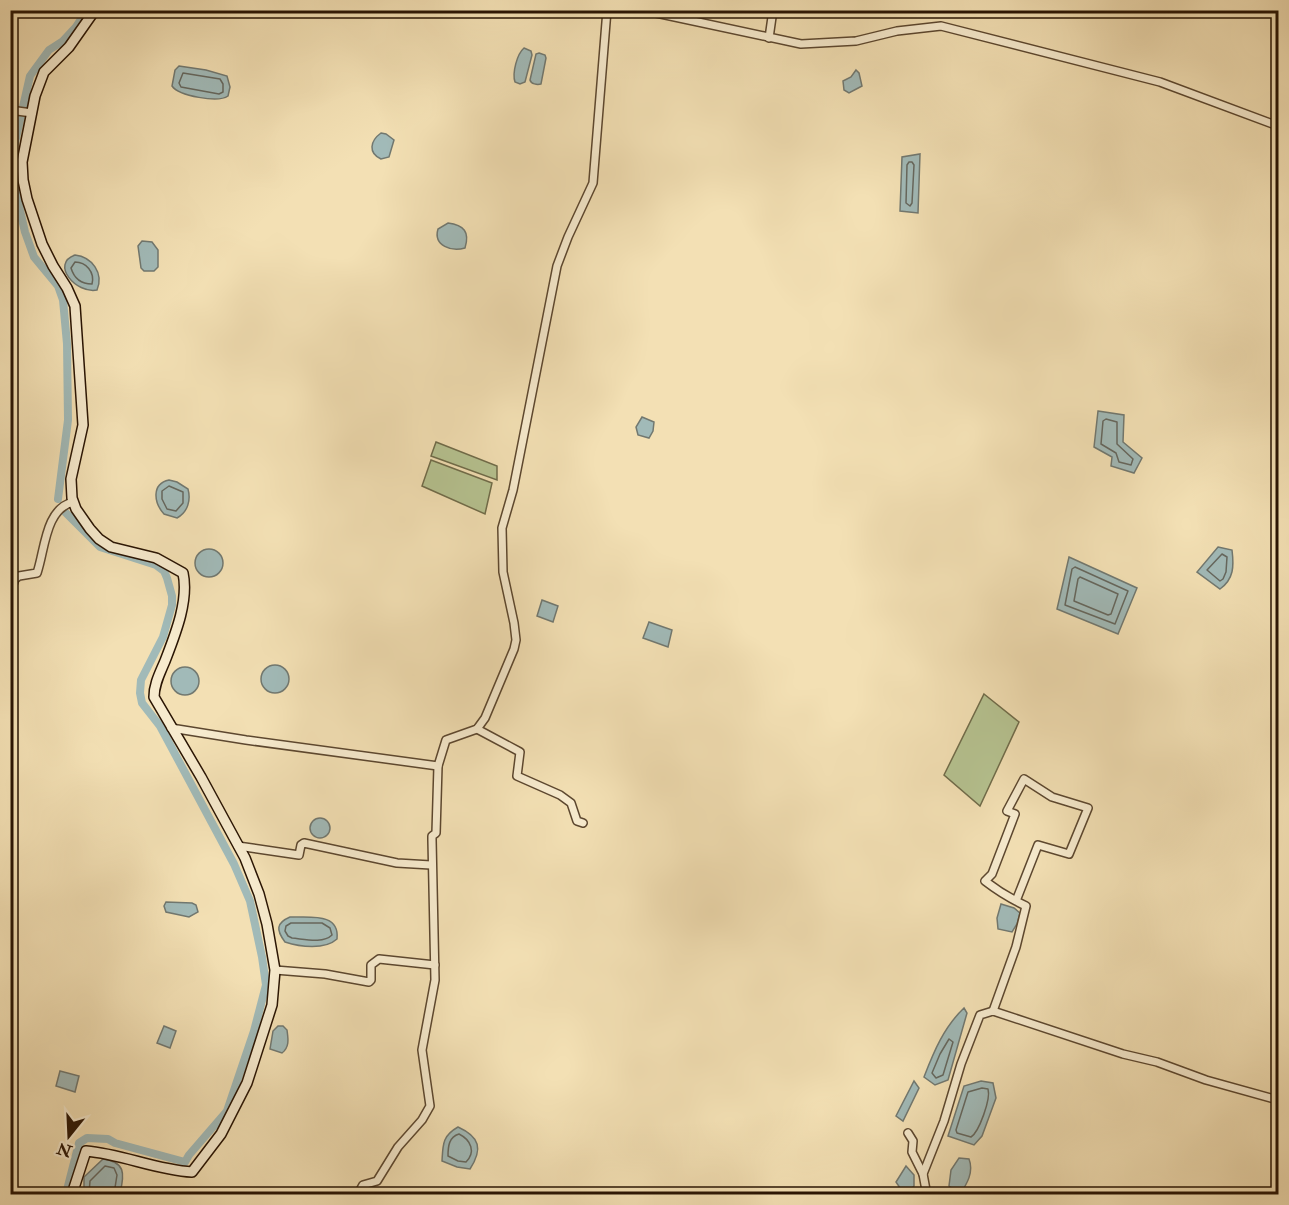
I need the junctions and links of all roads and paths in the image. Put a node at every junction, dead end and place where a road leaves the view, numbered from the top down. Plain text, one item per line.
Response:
1 (95, 10) edge
2 (607, 10) edge
3 (642, 10) edge
4 (773, 10) edge
5 (769, 38) junction
6 (10, 110) edge
7 (32, 113) junction
8 (1278, 126) edge
9 (73, 502) junction
10 (10, 593) edge
11 (171, 728) junction
12 (477, 729) junction
13 (438, 766) junction
14 (583, 824) dead end
15 (238, 846) junction
16 (431, 865) junction
17 (1016, 901) junction
18 (435, 965) junction
19 (275, 970) junction
20 (993, 1011) junction
21 (1278, 1100) edge
22 (908, 1133) dead end
23 (923, 1174) junction
24 (72, 1194) edge
25 (358, 1194) edge
26 (932, 1194) edge

1 - 7 street
2 - 12 street
3 - 5 street
4 - 5 street
5 - 8 street
6 - 7 street
7 - 9 street
9 - 10 street
9 - 11 street
11 - 13 street
11 - 15 street
12 - 13 street
12 - 14 street
13 - 16 street
15 - 16 street
15 - 19 street
16 - 18 street
17 - 17 street
17 - 20 street
18 - 19 street
18 - 25 street
19 - 24 street
20 - 21 street
20 - 23 street
22 - 23 street
23 - 26 street

